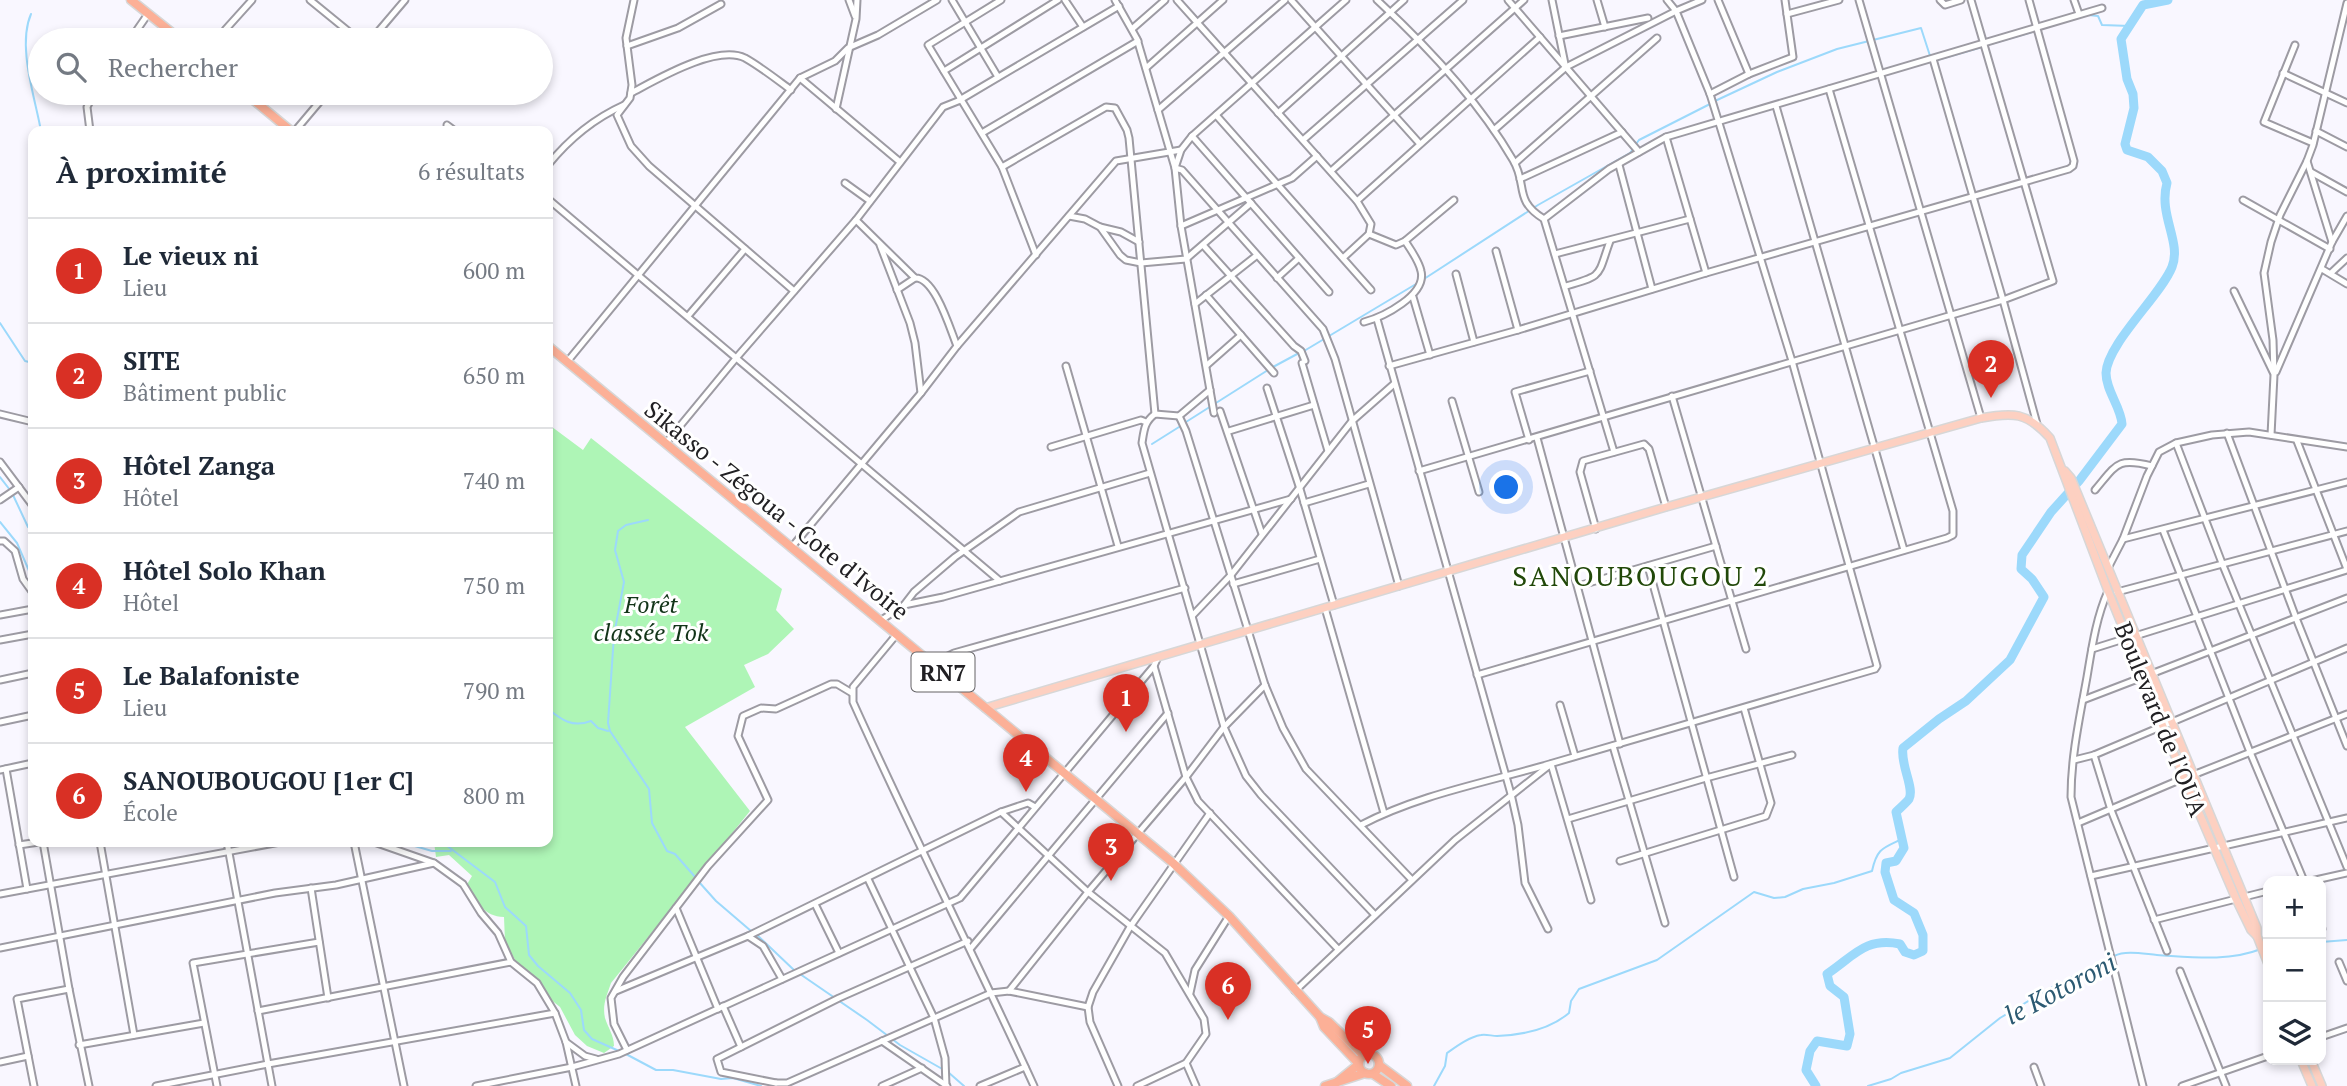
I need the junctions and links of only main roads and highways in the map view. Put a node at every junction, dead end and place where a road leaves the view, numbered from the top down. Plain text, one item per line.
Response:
1 (131, 0) edge
2 (166, 28) edge
3 (260, 105) edge
4 (287, 126) edge
5 (553, 350) edge
6 (2104, 571) junction
7 (2131, 637) junction
8 (985, 708) junction
9 (2166, 723) junction
10 (2219, 848) junction
11 (2263, 951) edge
12 (1361, 1060) junction
13 (1379, 1065) junction
14 (2303, 1065) edge
15 (2313, 1065) edge
16 (1369, 1074) junction
17 (1336, 1082) junction
18 (1325, 1086) edge
19 (1391, 1086) edge
20 (1407, 1086) edge
21 (2312, 1086) edge
22 (2322, 1086) edge

1 - 2 highway
3 - 4 highway
5 - 8 highway, Sikasso - Zégoua - Cote d'Ivoire / RN7
6 - 7 main road, Boulevard de l'OUA
6 - 7 main road
6 - 8 main road, Boulevard de l'OUA
7 - 9 main road, Boulevard de l'OUA
8 - 12 highway, Sikasso - Zégoua - Cote d'Ivoire / RN7
9 - 10 main road
9 - 10 main road, Boulevard de l'OUA
10 - 11 main road, Boulevard de l'OUA
12 - 13 highway, RN7
12 - 16 highway, RN7
12 - 17 highway
13 - 16 highway
13 - 20 highway, RN7
14 - 21 main road
15 - 22 main road
16 - 17 highway
16 - 19 highway, RN7
17 - 18 highway

